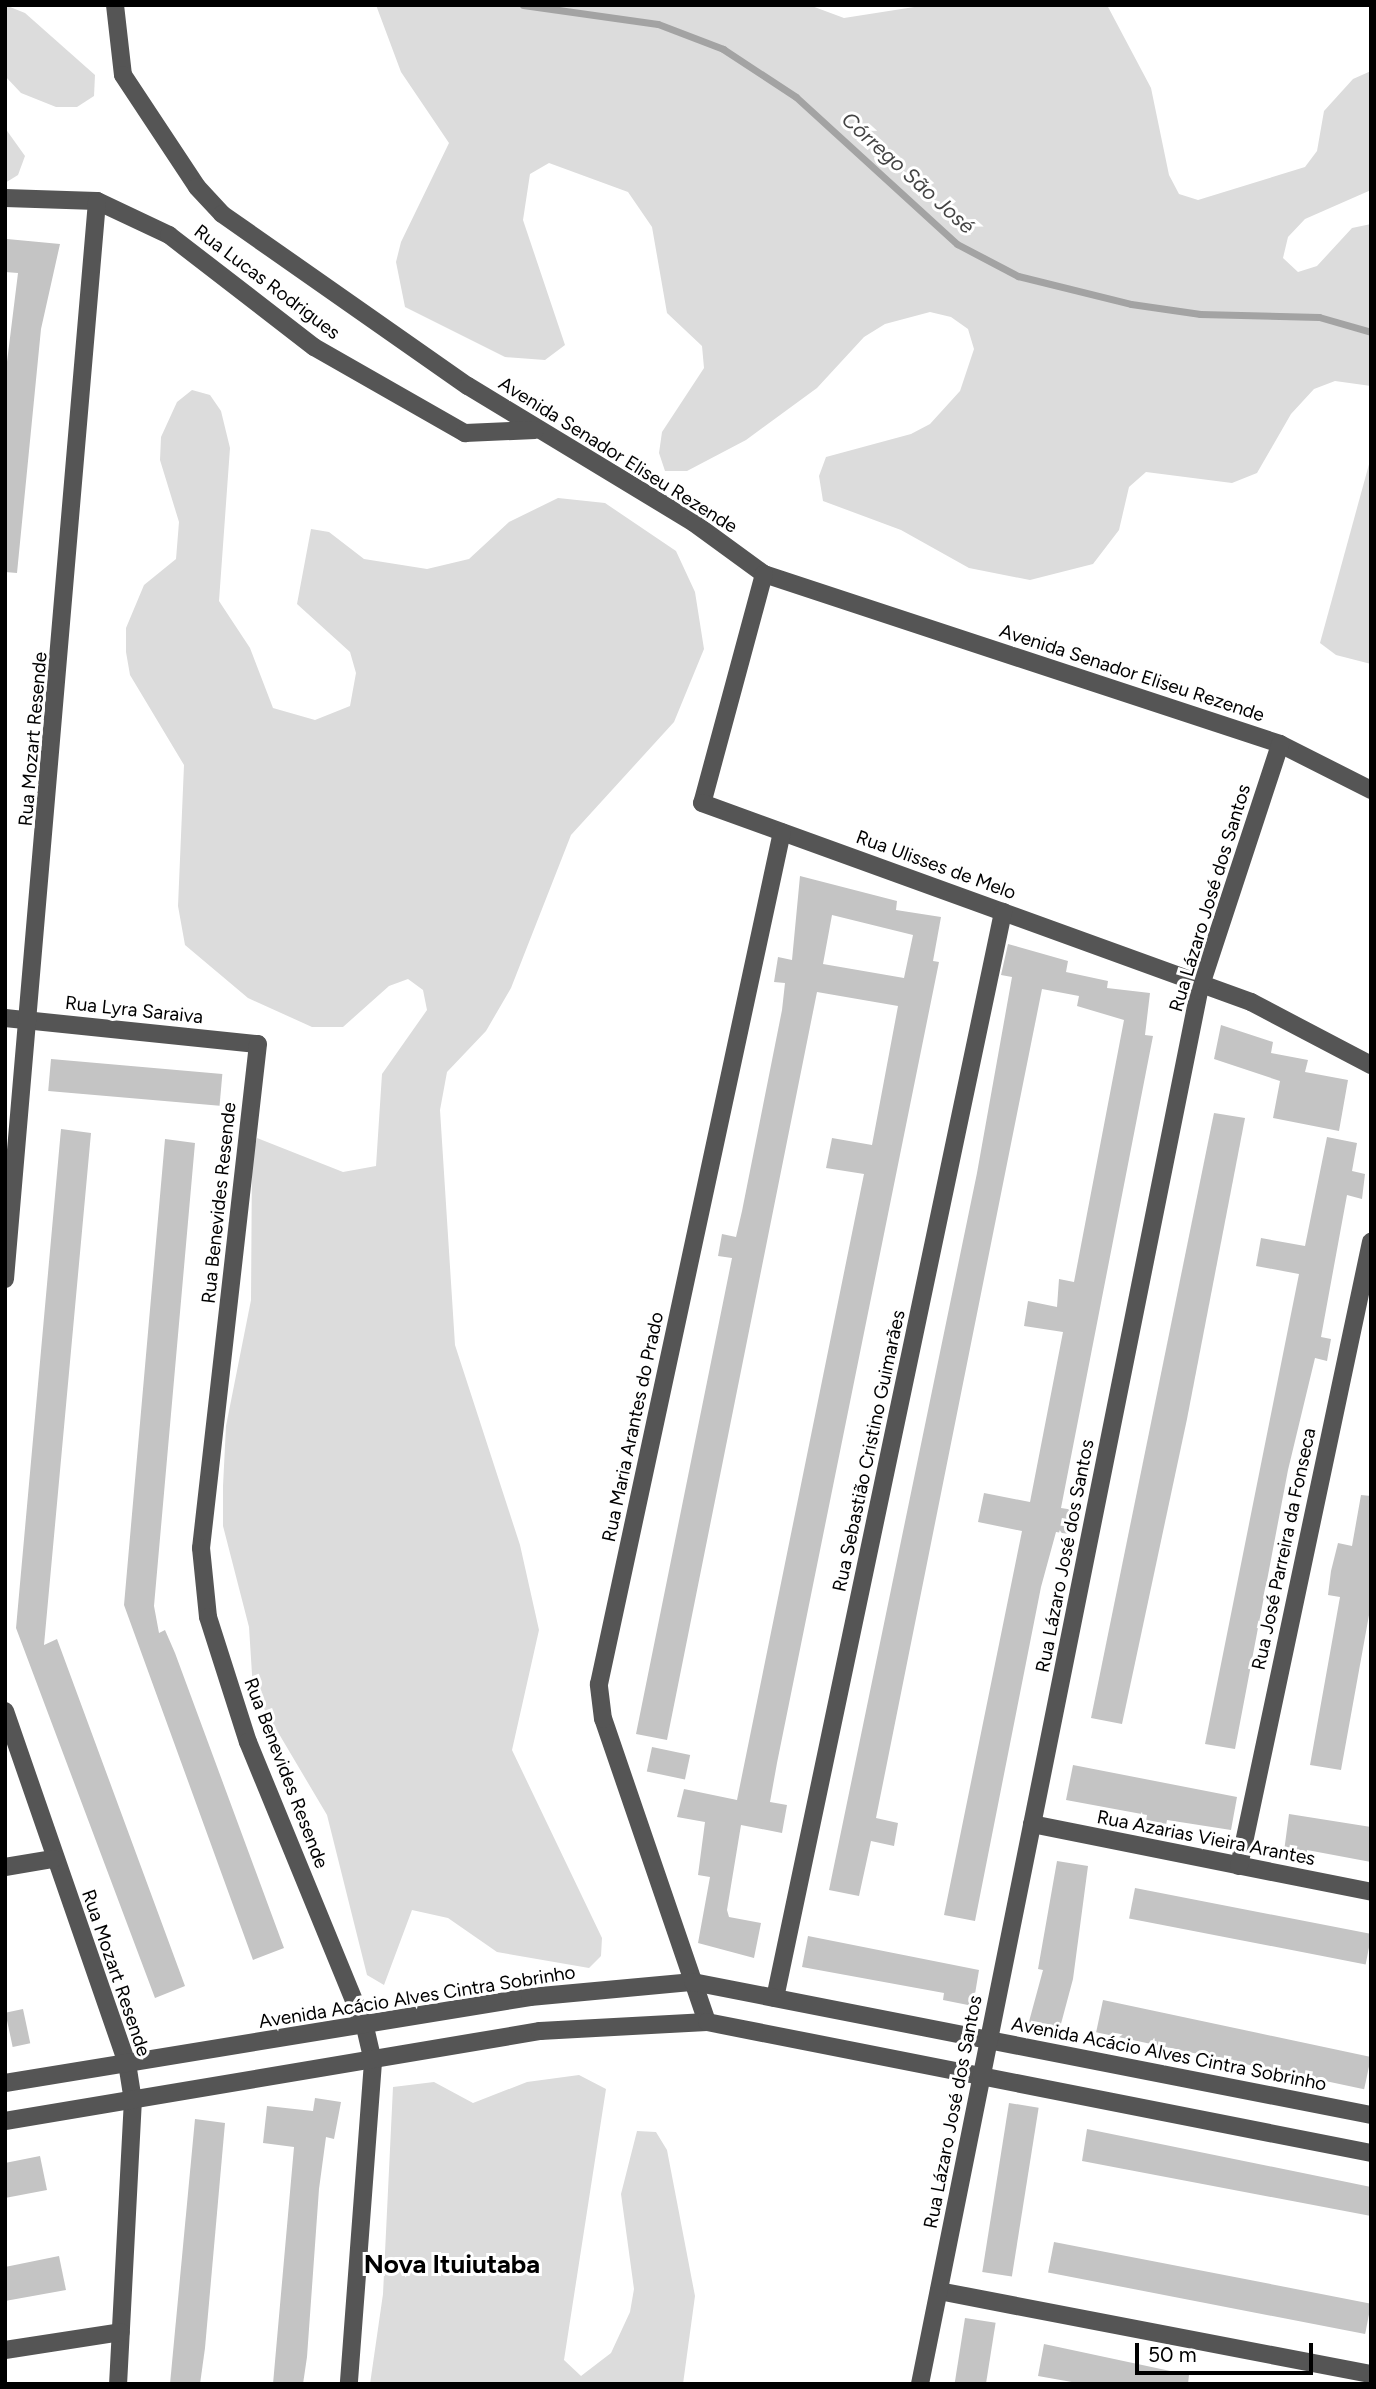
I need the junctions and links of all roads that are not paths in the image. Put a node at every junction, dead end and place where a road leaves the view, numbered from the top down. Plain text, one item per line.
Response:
1 (115, 5) edge
2 (5, 198) edge
3 (97, 201) junction
4 (535, 430) junction
5 (764, 574) junction
6 (1280, 744) junction
7 (1371, 790) edge
8 (782, 832) junction
9 (1003, 912) junction
10 (1202, 984) junction
11 (5, 1018) edge
12 (31, 1021) junction
13 (258, 1044) joint
14 (1371, 1065) edge
15 (1371, 1242) edge
16 (5, 1279) edge
17 (5, 1710) edge
18 (1032, 1824) junction
19 (53, 1859) junction
20 (1239, 1866) junction
21 (5, 1867) edge
22 (1371, 1892) edge
23 (693, 1982) junction
24 (775, 1998) junction
25 (707, 2022) junction
26 (365, 2027) junction
27 (989, 2040) junction
28 (373, 2062) junction
29 (127, 2063) junction
30 (982, 2076) junction
31 (5, 2083) edge
32 (133, 2099) junction
33 (1371, 2115) edge
34 (5, 2121) edge
35 (1371, 2153) edge
36 (939, 2291) junction
37 (121, 2332) junction
38 (5, 2350) edge
39 (1371, 2374) edge
40 (118, 2384) edge
41 (349, 2384) edge
42 (920, 2384) edge

1 - 4 street, Avenida Senador Eliseu Rezende
2 - 3 street, Rua Lucas Rodrigues
3 - 4 street, Rua Lucas Rodrigues
3 - 12 street, Rua Mozart Resende
4 - 5 street, Avenida Senador Eliseu Rezende
5 - 6 street, Avenida Senador Eliseu Rezende
5 - 8 street, Rua Ulisses de Melo
6 - 7 street, Avenida Senador Eliseu Rezende
6 - 10 street, Rua Lázaro José dos Santos
8 - 9 street, Rua Ulisses de Melo
8 - 23 street, Rua Maria Arantes do Prado
9 - 10 street, Rua Ulisses de Melo
9 - 24 street, Rua Sebastião Cristino Guimarães
10 - 14 street, Rua Ulisses de Melo
10 - 18 street, Rua Lázaro José dos Santos
11 - 12 street, Rua Lyra Saraiva
12 - 13 street, Rua Lyra Saraiva
12 - 16 street, Rua Mozart Resende
13 - 26 street, Rua Benevides Resende
15 - 20 street, Rua José Parreira da Fonseca
17 - 19 street, Rua Mozart Resende
18 - 20 street, Rua Azarias Vieira Arantes
18 - 27 street, Rua Lázaro José dos Santos
19 - 21 street
19 - 29 street, Rua Mozart Resende
20 - 22 street, Rua Azarias Vieira Arantes
23 - 24 street, Avenida Acácio Alves Cintra Sobrinho
23 - 25 street, Rua Maria Arantes do Prado
23 - 26 street, Avenida Acácio Alves Cintra Sobrinho
24 - 27 street, Avenida Acácio Alves Cintra Sobrinho
25 - 28 street
25 - 30 street
26 - 28 street, Rua Benevides Resende
26 - 29 street, Avenida Acácio Alves Cintra Sobrinho
27 - 30 street, Rua Lázaro José dos Santos
27 - 33 street, Avenida Acácio Alves Cintra Sobrinho
28 - 32 street
28 - 41 street, Rua Benevides Resende
29 - 31 street, Avenida Acácio Alves Cintra Sobrinho
29 - 32 street, Rua Mozart Resende
30 - 35 street
30 - 36 street, Rua Lázaro José dos Santos
32 - 34 street
32 - 37 street, Rua Mozart Resende
36 - 39 street
36 - 42 street, Rua Lázaro José dos Santos
37 - 38 street
37 - 40 street, Rua Mozart Resende

